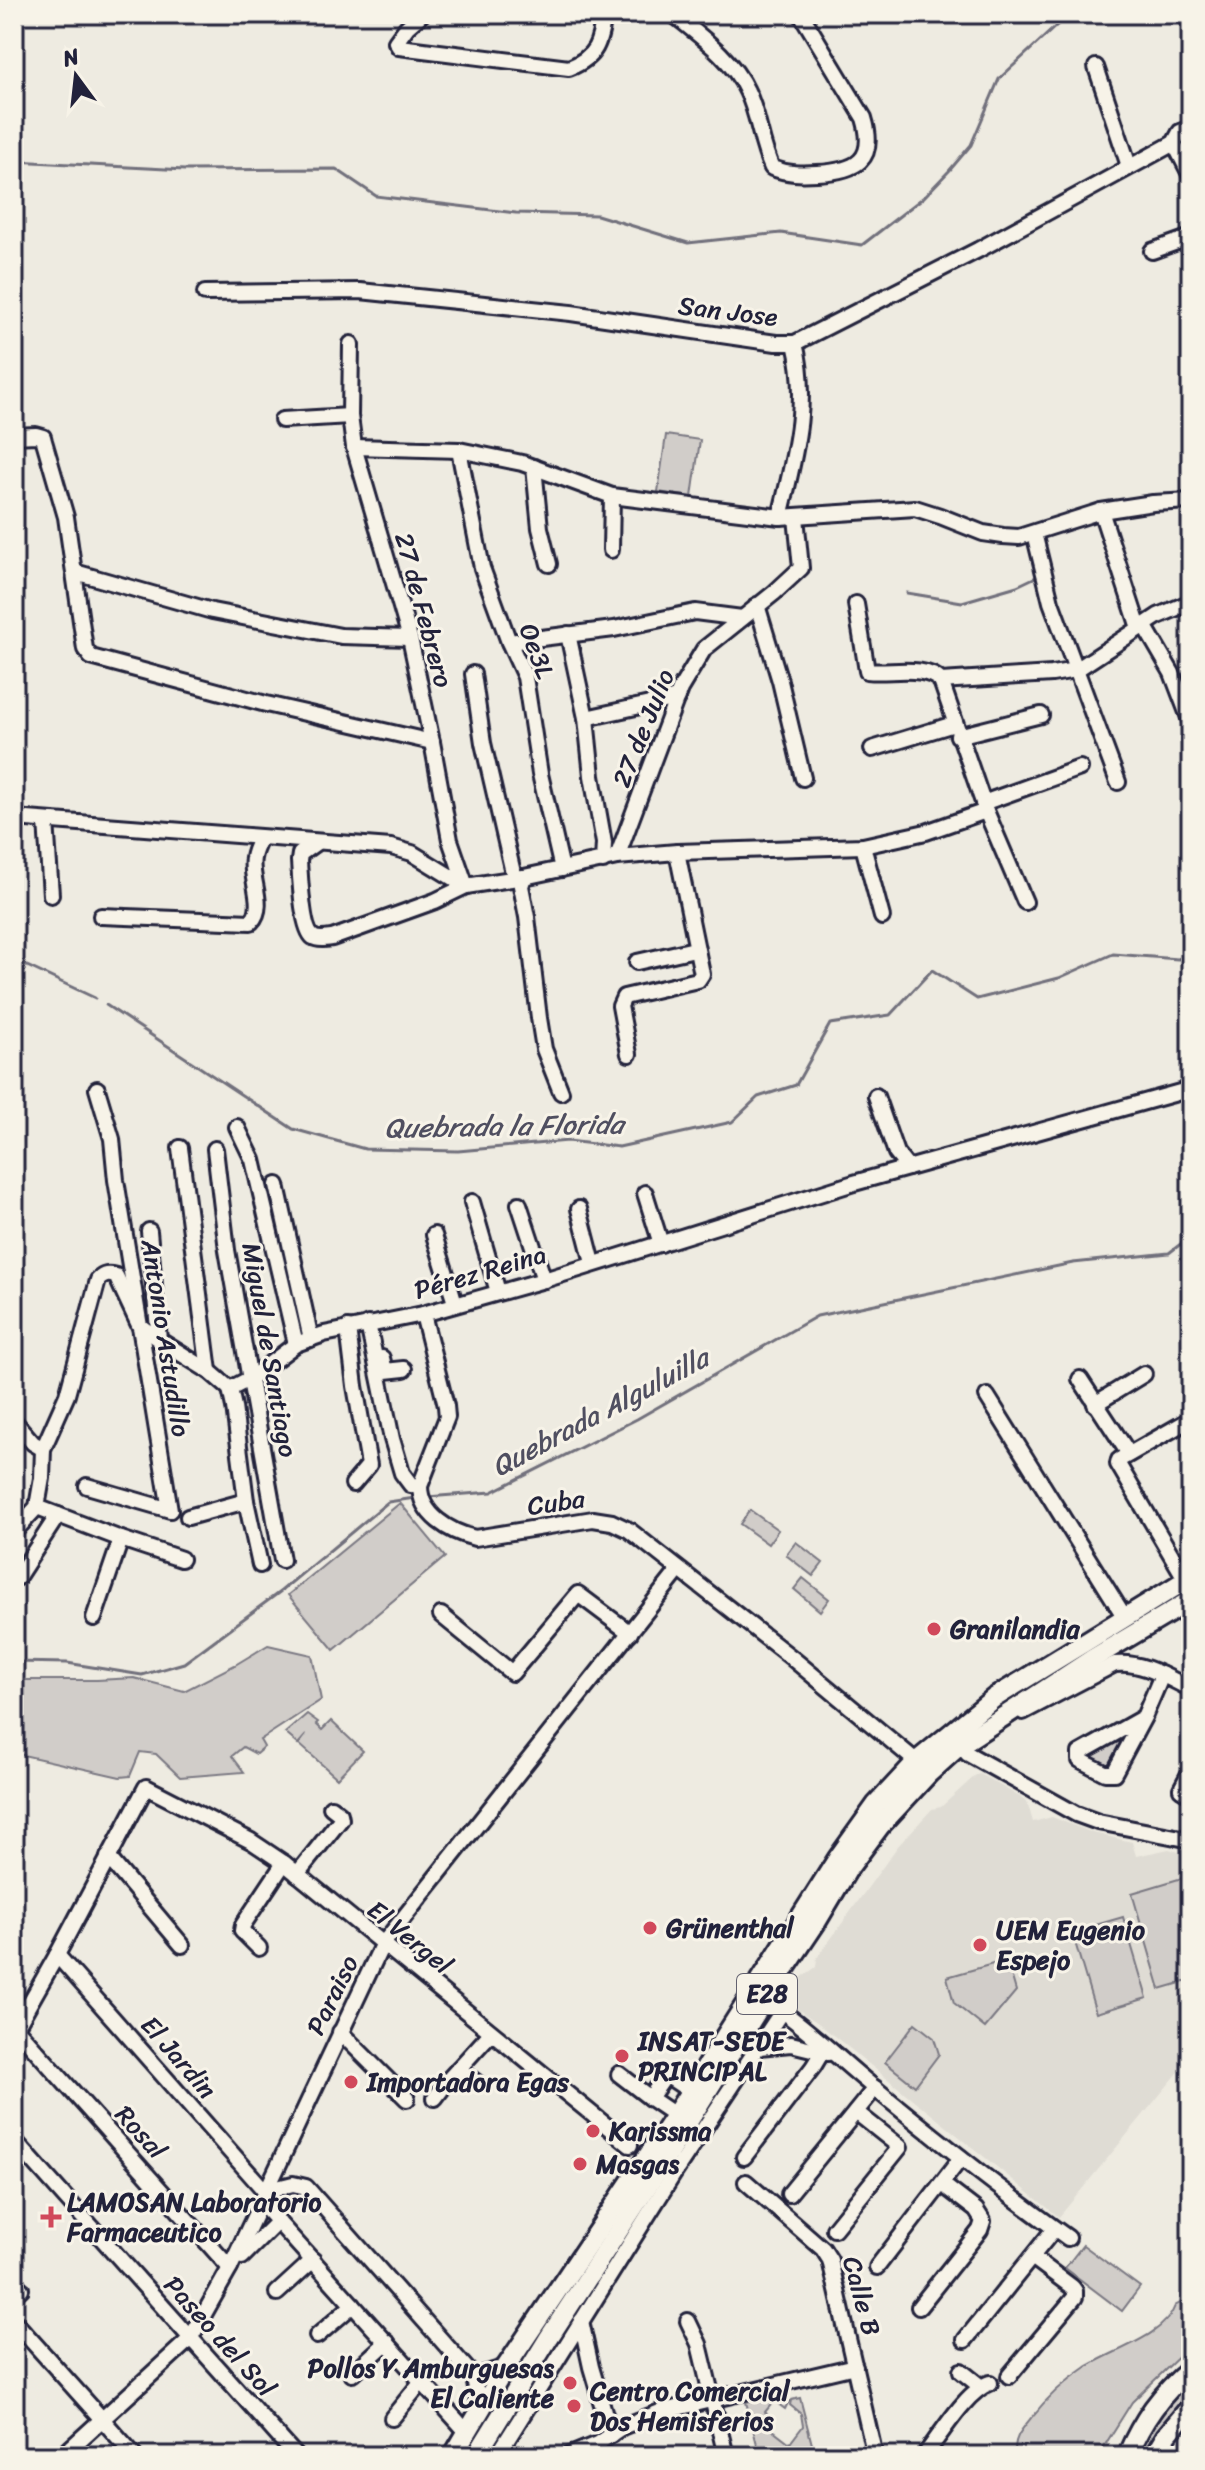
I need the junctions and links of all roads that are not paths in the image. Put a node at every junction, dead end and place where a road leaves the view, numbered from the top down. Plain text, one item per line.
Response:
1 (422, 14) edge
2 (604, 14) edge
3 (673, 14) edge
4 (801, 14) edge
5 (1096, 67) dead end
6 (1191, 128) edge
7 (1174, 143) junction
8 (1129, 166) junction
9 (1191, 176) edge
10 (1191, 237) edge
11 (1152, 251) dead end
12 (205, 293) dead end
13 (795, 343) junction
14 (351, 344) dead end
15 (350, 416) junction
16 (282, 420) dead end
17 (14, 436) edge
18 (354, 447) junction
19 (459, 450) junction
20 (534, 467) junction
21 (612, 496) junction
22 (1191, 501) edge
23 (1101, 511) junction
24 (780, 517) junction
25 (796, 517) junction
26 (1034, 533) junction
27 (611, 550) dead end
28 (549, 564) dead end
29 (75, 572) junction
30 (1191, 602) edge
31 (856, 604) dead end
32 (757, 605) junction
33 (742, 618) junction
34 (1142, 627) junction
35 (568, 634) junction
36 (410, 638) junction
37 (509, 642) junction
38 (1076, 670) junction
39 (473, 674) dead end
40 (941, 681) junction
41 (677, 698) junction
42 (1041, 715) dead end
43 (586, 718) junction
44 (1191, 723) edge
45 (956, 730) junction
46 (432, 742) junction
47 (872, 749) dead end
48 (1080, 768) dead end
49 (803, 778) dead end
50 (1118, 782) dead end
51 (984, 807) junction
52 (14, 818) edge
53 (46, 821) junction
54 (260, 839) junction
55 (317, 842) junction
56 (863, 846) junction
57 (677, 852) junction
58 (610, 859) junction
59 (562, 869) junction
60 (519, 877) junction
61 (466, 886) junction
62 (51, 895) dead end
63 (1025, 902) dead end
64 (101, 916) dead end
65 (882, 917) dead end
66 (695, 949) junction
67 (637, 962) dead end
68 (629, 1054) dead end
69 (97, 1089) dead end
70 (1191, 1089) edge
71 (561, 1092) dead end
72 (876, 1096) dead end
73 (237, 1127) dead end
74 (180, 1148) dead end
75 (215, 1149) dead end
76 (908, 1168) junction
77 (277, 1185) dead end
78 (645, 1193) dead end
79 (472, 1202) dead end
80 (519, 1204) dead end
81 (579, 1209) dead end
82 (149, 1231) dead end
83 (434, 1235) dead end
84 (661, 1244) junction
85 (593, 1263) junction
86 (544, 1280) junction
87 (498, 1292) junction
88 (455, 1303) junction
89 (423, 1314) junction
90 (371, 1323) junction
91 (139, 1325) junction
92 (348, 1328) junction
93 (311, 1339) junction
94 (159, 1340) junction
95 (296, 1344) junction
96 (404, 1369) dead end
97 (209, 1371) junction
98 (1144, 1374) dead end
99 (251, 1378) junction
100 (1080, 1379) dead end
101 (230, 1389) junction
102 (987, 1396) dead end
103 (1095, 1404) junction
104 (1191, 1419) edge
105 (14, 1421) edge
106 (38, 1446) junction
107 (1124, 1457) junction
108 (353, 1484) dead end
109 (87, 1486) dead end
110 (420, 1486) junction
111 (246, 1501) junction
112 (37, 1507) junction
113 (58, 1515) junction
114 (188, 1517) dead end
115 (14, 1532) edge
116 (121, 1539) junction
117 (181, 1559) dead end
118 (282, 1560) dead end
119 (260, 1565) dead end
120 (679, 1570) junction
121 (17, 1578) dead end
122 (1188, 1579) edge
123 (1191, 1600) edge
124 (441, 1615) dead end
125 (1124, 1616) junction
126 (94, 1618) dead end
127 (630, 1633) junction
128 (1162, 1675) junction
129 (1191, 1689) edge
130 (1144, 1717) junction
131 (992, 1723) junction
132 (958, 1737) junction
133 (923, 1767) junction
134 (1191, 1770) edge
135 (1191, 1795) edge
136 (331, 1807) dead end
137 (1191, 1842) edge
138 (108, 1857) junction
139 (284, 1863) junction
140 (297, 1874) junction
141 (182, 1945) dead end
142 (382, 1945) junction
143 (259, 1948) dead end
144 (57, 1955) junction
145 (764, 2000) junction
146 (782, 2011) junction
147 (15, 2030) edge
148 (340, 2032) junction
149 (491, 2033) junction
150 (759, 2047) junction
151 (829, 2053) junction
152 (458, 2069) junction
153 (619, 2074) dead end
154 (476, 2082) dead end
155 (875, 2088) junction
156 (435, 2098) dead end
157 (650, 2098) junction
158 (407, 2099) dead end
159 (699, 2105) junction
160 (856, 2112) junction
161 (675, 2115) junction
162 (14, 2140) edge
163 (630, 2145) dead end
164 (744, 2157) dead end
165 (961, 2158) junction
166 (667, 2171) junction
167 (746, 2182) dead end
168 (942, 2184) junction
169 (789, 2194) dead end
170 (263, 2196) junction
171 (278, 2221) junction
172 (834, 2229) dead end
173 (1054, 2229) junction
174 (1068, 2238) dead end
175 (242, 2257) dead end
176 (1032, 2257) junction
177 (313, 2260) junction
178 (877, 2267) dead end
179 (230, 2268) junction
180 (277, 2293) dead end
181 (353, 2305) junction
182 (919, 2307) dead end
183 (14, 2321) edge
184 (581, 2321) junction
185 (688, 2321) dead end
186 (317, 2336) dead end
187 (190, 2339) junction
188 (965, 2340) dead end
189 (387, 2342) junction
190 (855, 2366) junction
191 (506, 2367) junction
192 (1191, 2369) edge
193 (961, 2371) dead end
194 (352, 2374) dead end
195 (1009, 2376) dead end
196 (474, 2377) junction
197 (422, 2381) junction
198 (712, 2400) junction
199 (1191, 2406) edge
200 (480, 2412) junction
201 (392, 2418) dead end
202 (102, 2419) junction
203 (467, 2432) junction
204 (611, 2435) junction
205 (573, 2455) edge
206 (62, 2456) edge
207 (135, 2456) edge
208 (296, 2456) edge
209 (453, 2456) edge
210 (476, 2456) edge
211 (497, 2456) edge
212 (726, 2456) edge
213 (875, 2456) edge
214 (924, 2456) edge
215 (1127, 2456) edge
216 (1154, 2456) edge

1 - 2 street
3 - 4 street
5 - 8 street
6 - 7 street, San Jose
7 - 8 street, San Jose
7 - 9 street
8 - 13 street, San Jose
10 - 11 street
12 - 13 street, San Jose
13 - 24 street
14 - 15 street, 27 de Febrero
15 - 16 street
15 - 18 street, 27 de Febrero
17 - 29 street
18 - 19 street
18 - 36 street, 27 de Febrero
19 - 20 street
19 - 37 street, Oe3L
20 - 21 street
20 - 28 street
21 - 24 street
21 - 27 street
22 - 23 street
23 - 26 street
23 - 34 street
24 - 25 street
25 - 26 street
25 - 32 street, 27 de Julio
26 - 38 street
29 - 36 street
29 - 46 street
30 - 34 street
31 - 40 street
32 - 33 street, 27 de Julio
32 - 49 street
33 - 35 street
33 - 41 street, 27 de Julio
34 - 38 street
34 - 44 street
35 - 37 street
35 - 43 street
36 - 46 street, 27 de Febrero
37 - 59 street, Oe3L
38 - 40 street
38 - 50 street
39 - 60 street
40 - 45 street
41 - 43 street
41 - 58 street, 27 de Julio
42 - 45 street
43 - 58 street
45 - 47 street
45 - 51 street
46 - 61 street, 27 de Febrero
48 - 51 street
51 - 56 street
51 - 63 street
52 - 53 street
53 - 54 street
53 - 62 street
54 - 55 street
54 - 64 street
55 - 61 street
55 - 61 street
56 - 57 street
56 - 65 street
57 - 58 street
57 - 66 street
58 - 59 street
59 - 60 street
60 - 61 street
60 - 71 street
66 - 67 street
66 - 68 street
69 - 91 street, Antonio Astudillo
70 - 76 street, Pérez Reina
72 - 76 street
73 - 95 street
74 - 97 street
75 - 99 street, Miguel de Santiago
76 - 84 street, Pérez Reina
77 - 93 street
78 - 84 street
79 - 87 street
80 - 86 street
81 - 85 street
82 - 94 street
83 - 88 street
84 - 85 street, Pérez Reina
85 - 86 street, Pérez Reina
86 - 87 street, Pérez Reina
87 - 88 street, Pérez Reina
88 - 89 street, Pérez Reina
89 - 90 street, Pérez Reina
89 - 110 street
90 - 92 street, Pérez Reina
90 - 96 street
90 - 110 street, Cuba
91 - 94 street
91 - 106 street
91 - 109 street, Antonio Astudillo
92 - 93 street, Pérez Reina
92 - 108 street
93 - 95 street, Pérez Reina
94 - 97 street
95 - 99 street, Pérez Reina
97 - 101 street
98 - 103 street
99 - 101 street, Pérez Reina
99 - 118 street, Miguel de Santiago
100 - 103 street
101 - 111 street
102 - 125 street
103 - 107 street
104 - 107 street
105 - 106 street
106 - 112 street
107 - 122 street
110 - 120 street, Cuba
111 - 114 street
111 - 119 street
112 - 113 street
112 - 115 street
113 - 116 street
113 - 121 street
116 - 117 street
116 - 126 street
120 - 127 street, Paraiso
120 - 133 street, Cuba
122 - 125 main road, E28
123 - 131 main road, E28
124 - 127 street
125 - 132 main road, E28
127 - 142 street, Paraiso
128 - 129 street
128 - 130 street
128 - 131 street
130 - 130 street
131 - 132 main road, E28
132 - 133 main road, E28
132 - 137 street
133 - 145 main road, E28
133 - 159 main road, E28
134 - 135 street
136 - 140 street
138 - 139 street, El Vergel
138 - 141 street
138 - 144 street
139 - 140 street, El Vergel
139 - 143 street
140 - 142 street, El Vergel
142 - 148 street, Paraiso
142 - 149 street, El Vergel
144 - 147 street
144 - 170 street, El Jardin
145 - 146 street
145 - 159 main road, E28
146 - 150 street
146 - 151 street
147 - 179 street, Rosal
148 - 158 street
148 - 170 street, Paraiso
149 - 152 street
149 - 163 street, El Vergel
150 - 151 street
150 - 159 street
151 - 155 street
151 - 164 street
152 - 154 street
152 - 156 street
153 - 157 street
155 - 160 street
155 - 165 street
157 - 159 street
157 - 161 street
159 - 161 main road, E28
159 - 166 main road, E28
160 - 169 street
160 - 172 street
161 - 191 main road, E28
162 - 187 street, Paseo del Sol
165 - 168 street
165 - 173 street
166 - 184 street
166 - 210 main road, E28
167 - 190 street, Calle B
168 - 178 street
168 - 182 street
170 - 171 street, El Jardin
170 - 179 street, Paraiso
170 - 196 street
171 - 175 street
171 - 177 street, El Jardin
173 - 174 street
173 - 176 street
176 - 188 street
176 - 195 street
177 - 180 street
177 - 181 street, El Jardin
179 - 187 street, Paraiso
181 - 186 street
181 - 189 street, El Jardin
183 - 202 street
184 - 204 street
184 - 211 street
185 - 198 street
187 - 202 street, Paraiso
187 - 208 street, Paseo del Sol
189 - 194 street
189 - 197 street, El Jardin
190 - 198 street
190 - 213 street, Calle B
191 - 196 street
191 - 200 main road, E28
192 - 215 main road
193 - 214 street
196 - 200 street
197 - 201 street
197 - 203 street, El Jardin
198 - 204 street
198 - 212 street
199 - 216 main road
200 - 203 main road, E28
202 - 206 street, Paraiso
202 - 207 street
203 - 209 main road, E28
204 - 205 street

